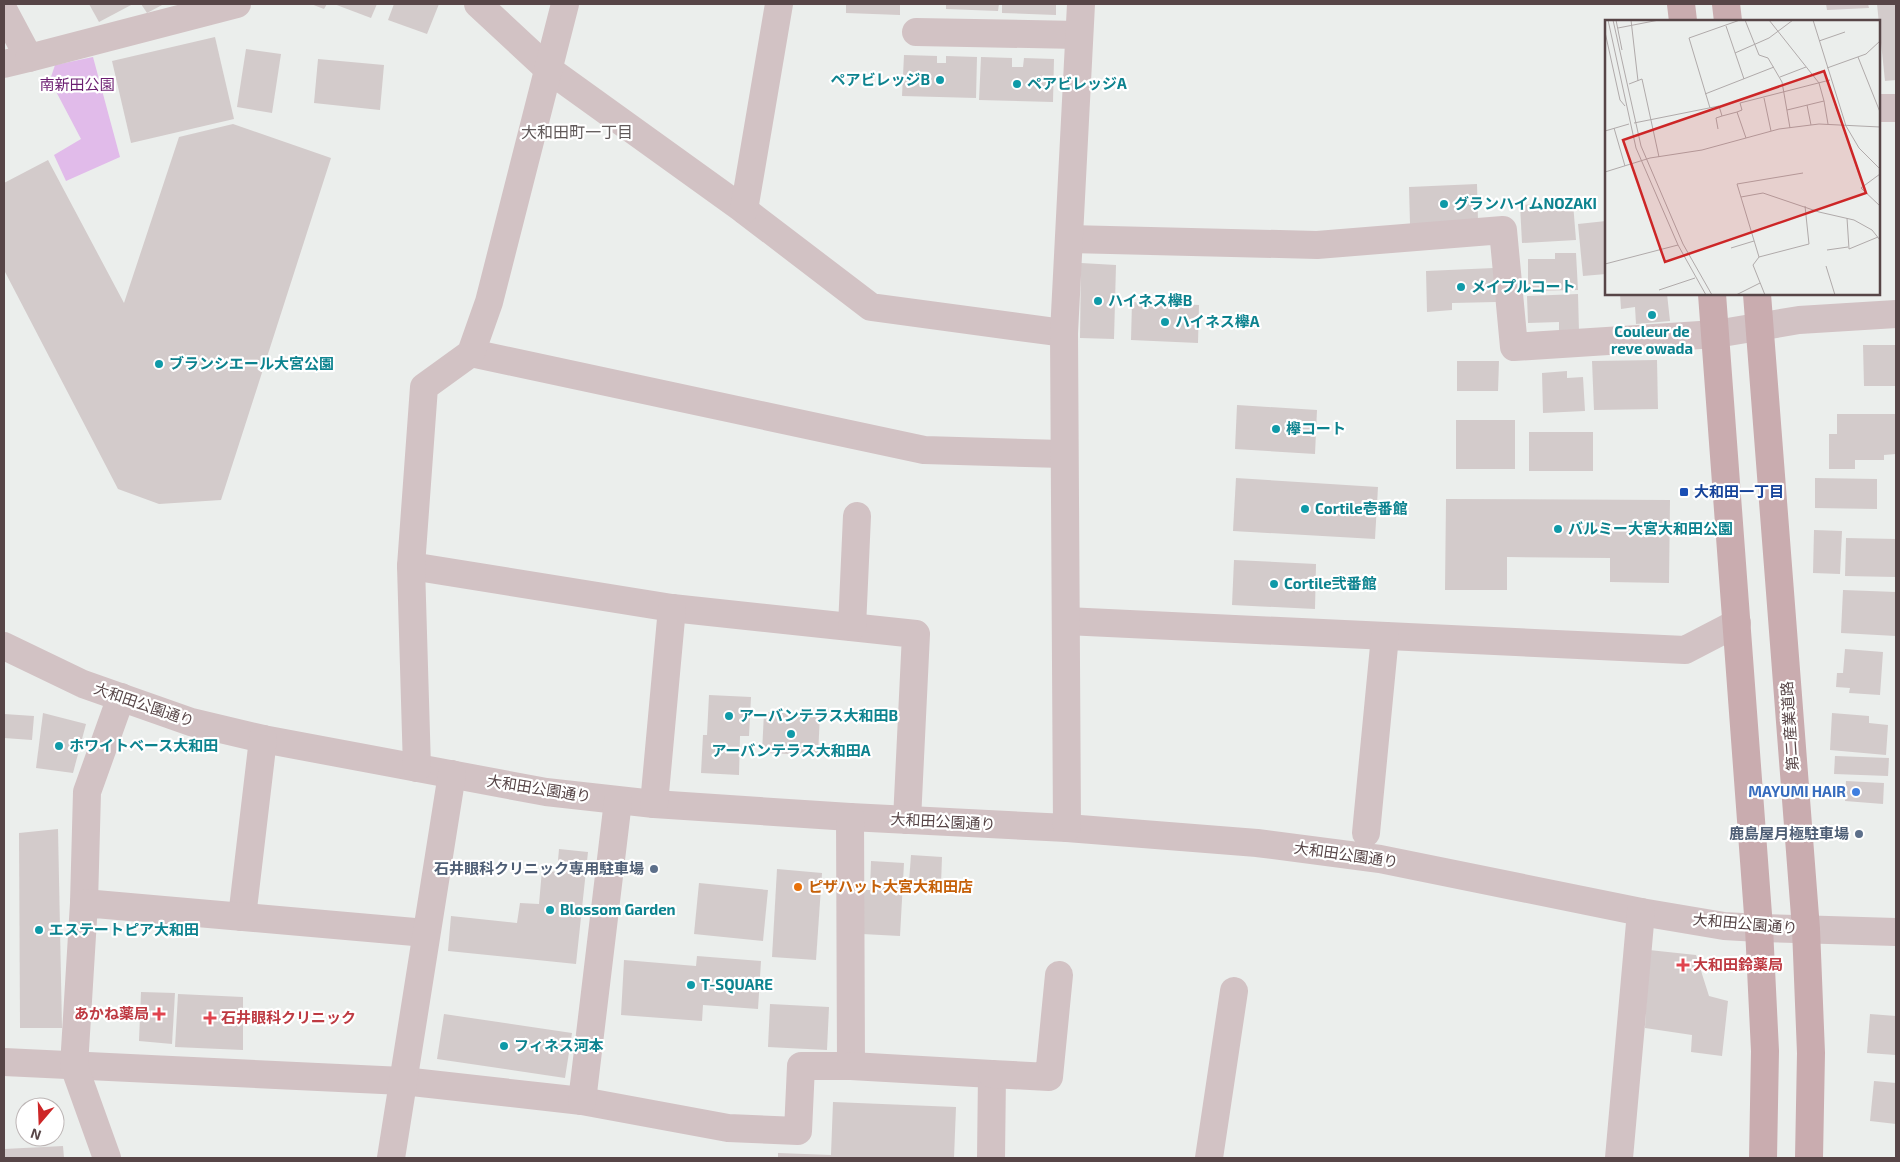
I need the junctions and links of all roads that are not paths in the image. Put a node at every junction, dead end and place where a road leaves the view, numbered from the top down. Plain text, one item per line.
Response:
1 (238, 4) edge
2 (478, 4) edge
3 (565, 4) edge
4 (779, 4) edge
5 (1081, 4) edge
6 (1681, 4) edge
7 (1726, 4) edge
8 (4, 11) edge
9 (1683, 20) edge
10 (1728, 20) edge
11 (916, 32) dead end
12 (1080, 35) junction
13 (17, 61) edge
14 (548, 69) junction
15 (1880, 108) edge
16 (1896, 108) edge
17 (744, 210) junction
18 (1069, 239) junction
19 (1712, 295) edge
20 (1758, 295) edge
21 (1896, 314) edge
22 (1761, 327) junction
23 (1064, 333) junction
24 (1716, 334) junction
25 (471, 353) junction
26 (1063, 454) junction
27 (857, 516) dead end
28 (411, 566) junction
29 (672, 608) junction
30 (1066, 621) junction
31 (1737, 623) junction
32 (852, 627) junction
33 (1385, 636) junction
34 (4, 646) edge
35 (121, 697) junction
36 (263, 739) junction
37 (417, 768) junction
38 (452, 774) junction
39 (618, 801) junction
40 (654, 804) junction
41 (850, 818) junction
42 (907, 820) junction
43 (1067, 828) junction
44 (1366, 833) dead end
45 (84, 903) junction
46 (1641, 912) junction
47 (242, 917) junction
48 (1759, 928) junction
49 (1806, 930) junction
50 (1896, 932) edge
51 (426, 933) junction
52 (1059, 975) dead end
53 (1234, 991) dead end
54 (4, 1062) edge
55 (74, 1066) junction
56 (851, 1066) junction
57 (992, 1074) junction
58 (403, 1081) junction
59 (582, 1101) junction
60 (106, 1158) edge
61 (391, 1158) edge
62 (991, 1158) edge
63 (1209, 1158) edge
64 (1619, 1158) edge
65 (1763, 1158) edge
66 (1809, 1158) edge

1 - 13 street
2 - 14 street
3 - 14 street
4 - 17 street
5 - 12 street
6 - 9 main road
7 - 10 main road
8 - 13 street
11 - 12 street
12 - 18 street
14 - 17 street
14 - 25 street
15 - 16 street
17 - 23 street
18 - 23 street
18 - 24 street
19 - 24 main road
20 - 22 main road, 第二産業道路
21 - 22 street
22 - 24 street
22 - 49 main road, 第二産業道路
23 - 26 street
24 - 31 main road
25 - 26 street
25 - 28 street
26 - 30 street
27 - 32 street
28 - 29 street
28 - 37 street
29 - 32 street
29 - 40 street
30 - 33 street
30 - 43 street
31 - 33 street
31 - 48 main road
32 - 42 street
33 - 44 street
34 - 35 street, 大和田公園通り
35 - 36 street, 大和田公園通り
35 - 45 street
36 - 37 street, 大和田公園通り
36 - 47 street
37 - 38 street, 大和田公園通り
38 - 39 street, 大和田公園通り
38 - 51 street
39 - 40 street, 大和田公園通り
39 - 59 street
40 - 41 street, 大和田公園通り
41 - 42 street, 大和田公園通り
41 - 56 street
42 - 43 street, 大和田公園通り
43 - 46 street, 大和田公園通り
45 - 47 street
45 - 55 street
46 - 48 street, 大和田公園通り
46 - 64 street
47 - 51 street
48 - 49 street, 大和田公園通り
48 - 65 main road
49 - 50 street, 大和田公園通り
49 - 66 main road, 第二産業道路
51 - 58 street
52 - 57 street
53 - 63 street
54 - 55 street
55 - 58 street
55 - 60 street
56 - 57 street
56 - 59 street
57 - 62 street
58 - 59 street
58 - 61 street

